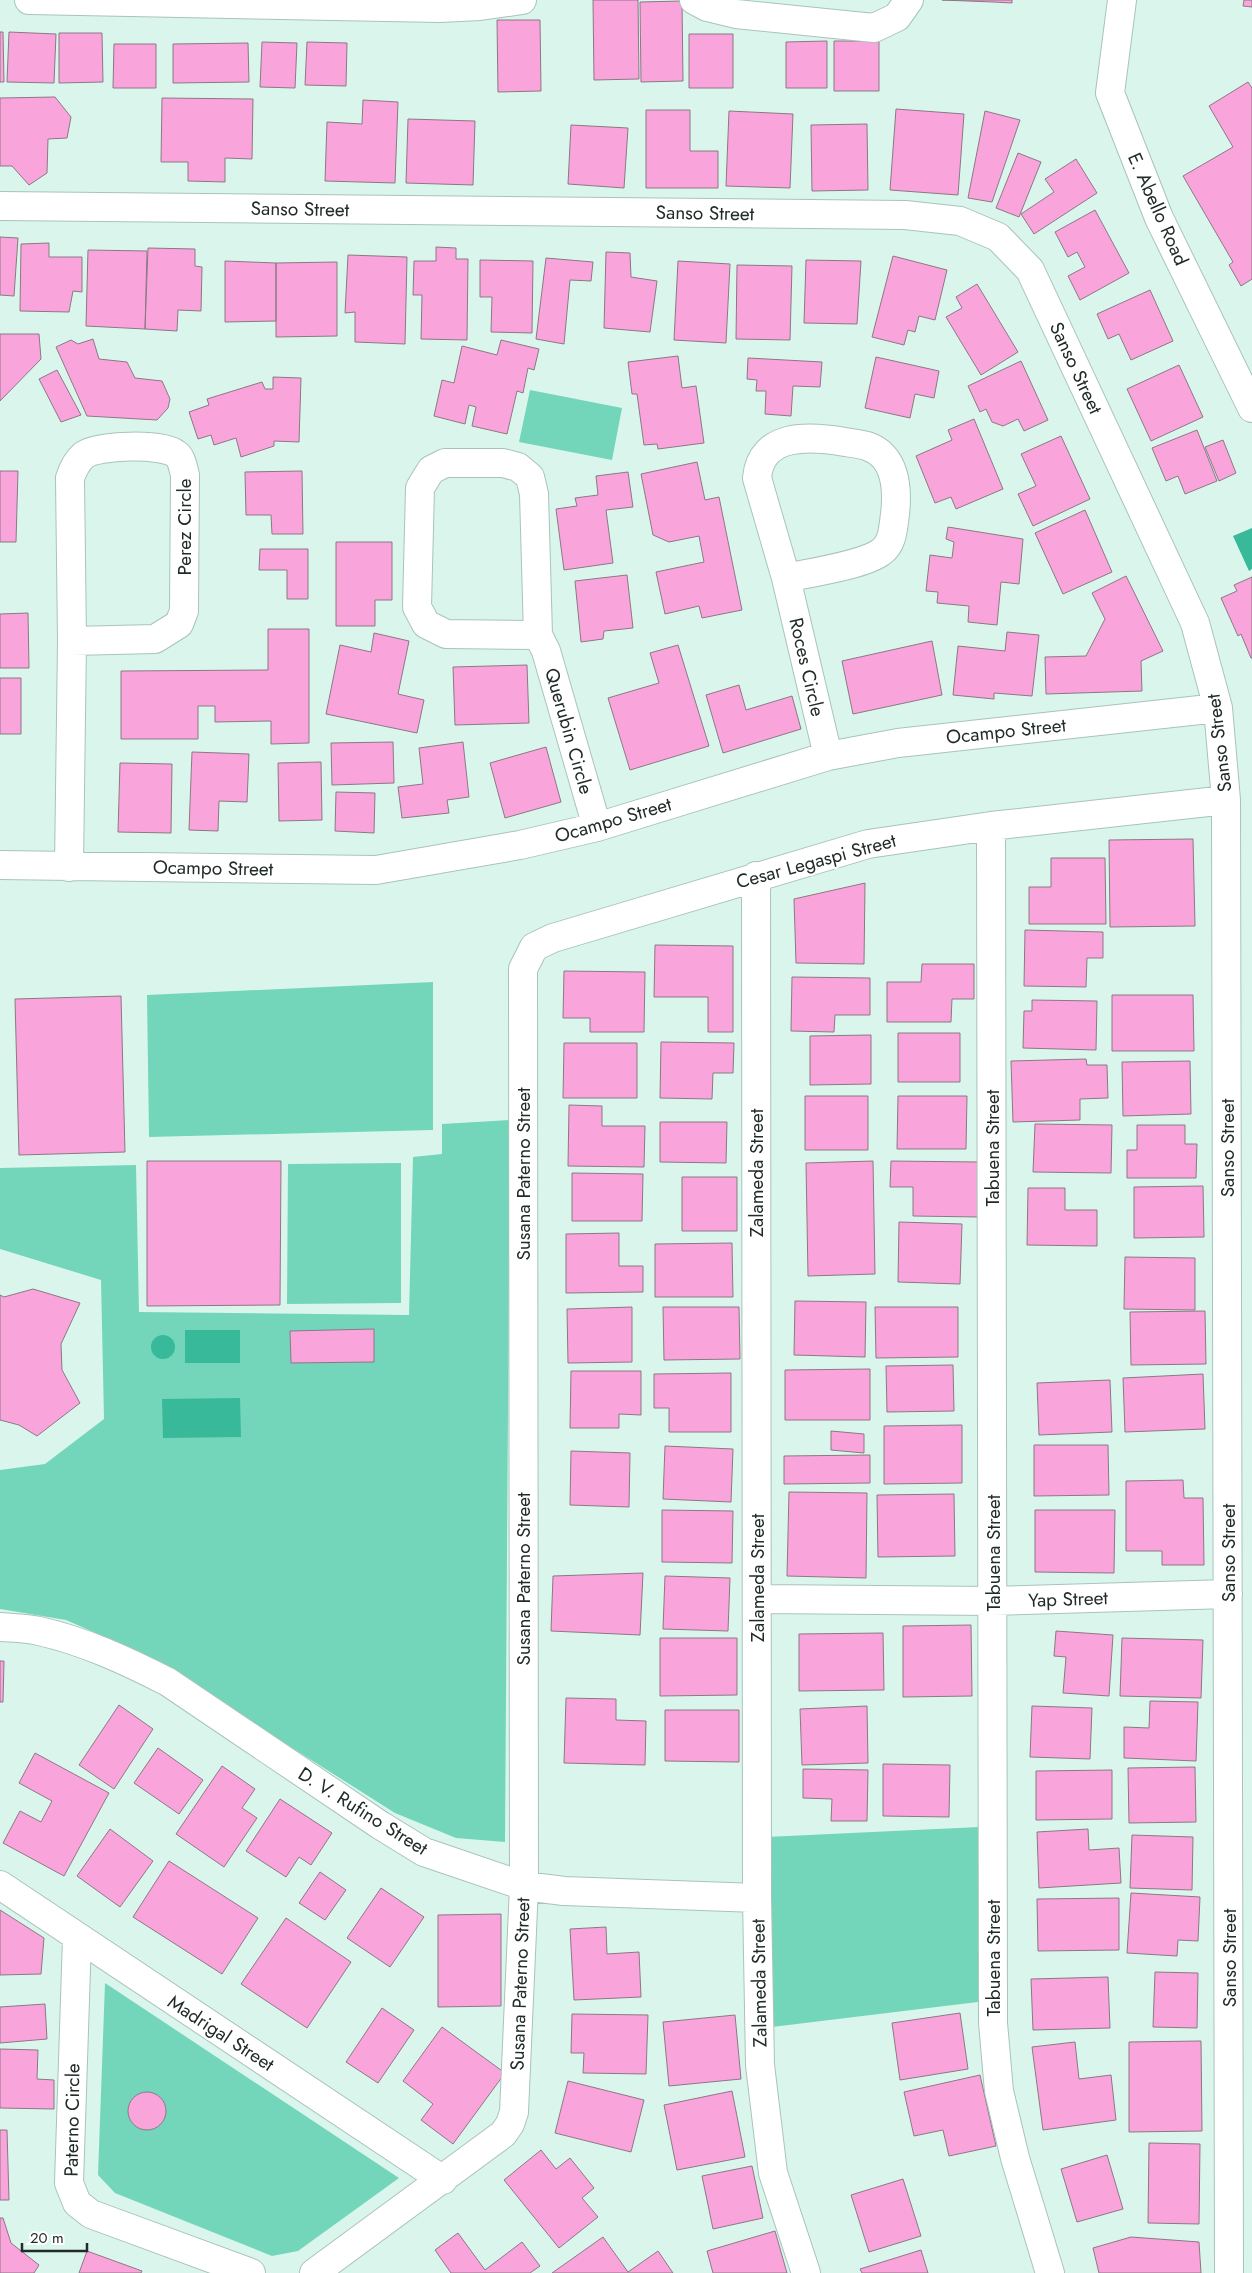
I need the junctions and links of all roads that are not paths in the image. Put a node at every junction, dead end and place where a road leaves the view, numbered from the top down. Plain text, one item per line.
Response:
1 (29, 0) edge
2 (522, 0) edge
3 (694, 0) edge
4 (909, 0) edge
5 (1122, 0) edge
6 (0, 206) edge
7 (1252, 408) edge
8 (786, 578) junction
9 (538, 636) junction
10 (72, 641) junction
11 (1218, 708) junction
12 (828, 756) junction
13 (1226, 800) junction
14 (991, 826) junction
15 (597, 827) junction
16 (0, 865) edge
17 (69, 867) junction
18 (756, 876) junction
19 (534, 947) joint
20 (1228, 1594) junction
21 (757, 1600) junction
22 (993, 1601) junction
23 (0, 1627) edge
24 (0, 1884) edge
25 (524, 1886) junction
26 (757, 1898) junction
27 (77, 1938) junction
28 (443, 2180) junction
29 (251, 2273) edge
30 (314, 2273) edge
31 (806, 2273) edge
32 (1050, 2273) edge
33 (1229, 2273) edge

1 - 2 street
3 - 4 street
5 - 7 street, E. Abello Road
6 - 11 street, Sanso Street
8 - 8 street, Roces Circle
8 - 12 street, Roces Circle
9 - 9 street, Querubin Circle
9 - 15 street, Querubin Circle
10 - 10 street, Perez Circle
10 - 17 street, Perez Circle
11 - 12 street, Ocampo Street
11 - 13 street, Sanso Street
12 - 15 street, Ocampo Street
13 - 14 street, Cesar Legaspi Street
13 - 20 street, Sanso Street
14 - 18 street, Cesar Legaspi Street
14 - 22 street, Tabuena Street
15 - 17 street, Ocampo Street
16 - 17 street, Ocampo Street
18 - 19 street, Cesar Legaspi Street
18 - 21 street, Zalameda Street
19 - 25 street, Susana Paterno Street
20 - 22 street, Yap Street
20 - 33 street, Sanso Street
21 - 22 street, Yap Street
21 - 26 street, Zalameda Street
22 - 32 street, Tabuena Street
23 - 25 street, D. V. Rufino Street
24 - 27 street, Madrigal Street
25 - 26 street, D. V. Rufino Street
25 - 28 street, Susana Paterno Street
26 - 31 street, Zalameda Street
27 - 28 street, Madrigal Street
27 - 29 street, Paterno Circle
28 - 30 street

